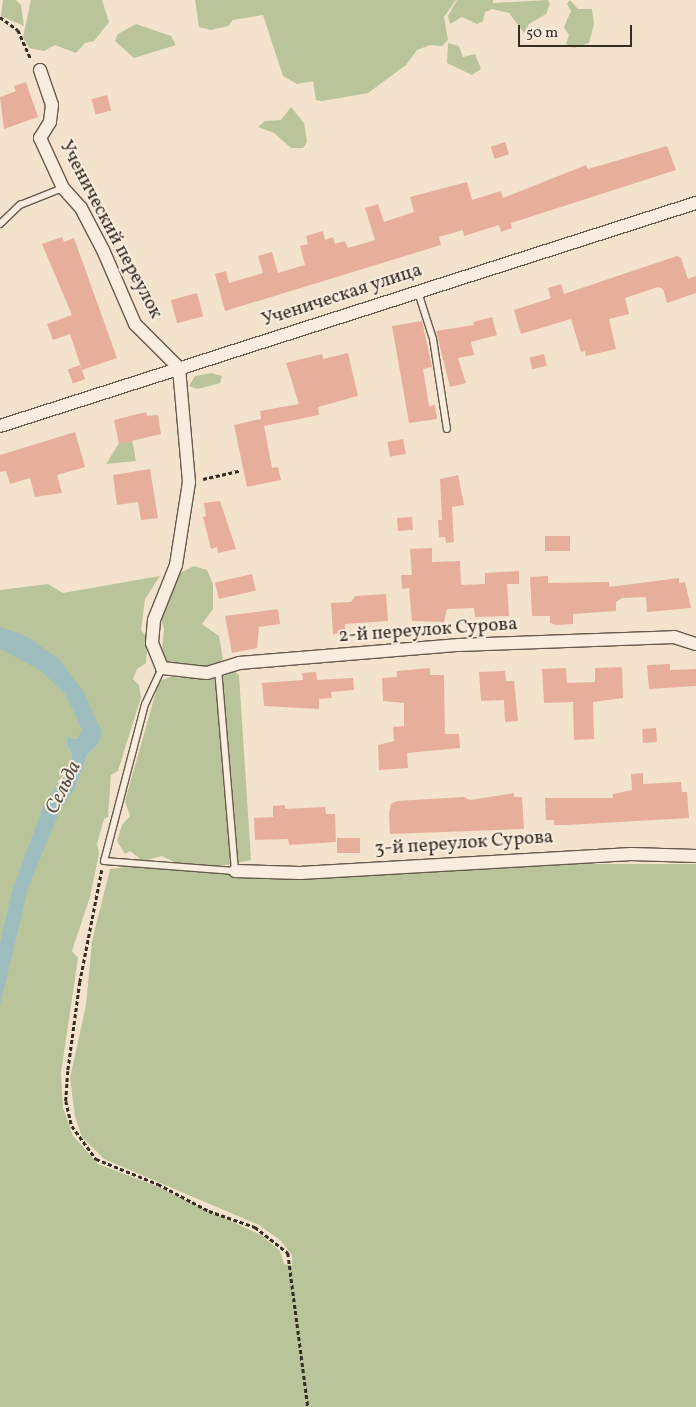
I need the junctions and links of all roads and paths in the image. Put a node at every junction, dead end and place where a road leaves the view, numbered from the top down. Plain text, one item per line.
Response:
1 (0, 17) edge
2 (40, 70) joint
3 (63, 188) junction
4 (696, 203) edge
5 (0, 224) edge
6 (418, 292) junction
7 (179, 368) junction
8 (0, 426) edge
9 (447, 429) dead end
10 (239, 471) dead end
11 (189, 482) junction
12 (696, 644) edge
13 (162, 668) junction
14 (218, 669) junction
15 (696, 856) edge
16 (104, 861) junction
17 (235, 871) junction
18 (308, 1407) edge

1 - 2 path
2 - 3 street, Ученический переулок
3 - 5 lane
3 - 7 street, Ученический переулок
4 - 6 street, Ученическая улица
6 - 7 street, Ученическая улица
6 - 9 lane
7 - 8 street, Ученическая улица
7 - 11 street
10 - 11 path
11 - 13 street
12 - 14 street, 2-й переулок Сурова
13 - 14 street, 2-й переулок Сурова
13 - 16 lane
14 - 17 lane
15 - 17 street, 3-й переулок Сурова
16 - 17 lane
16 - 18 path

